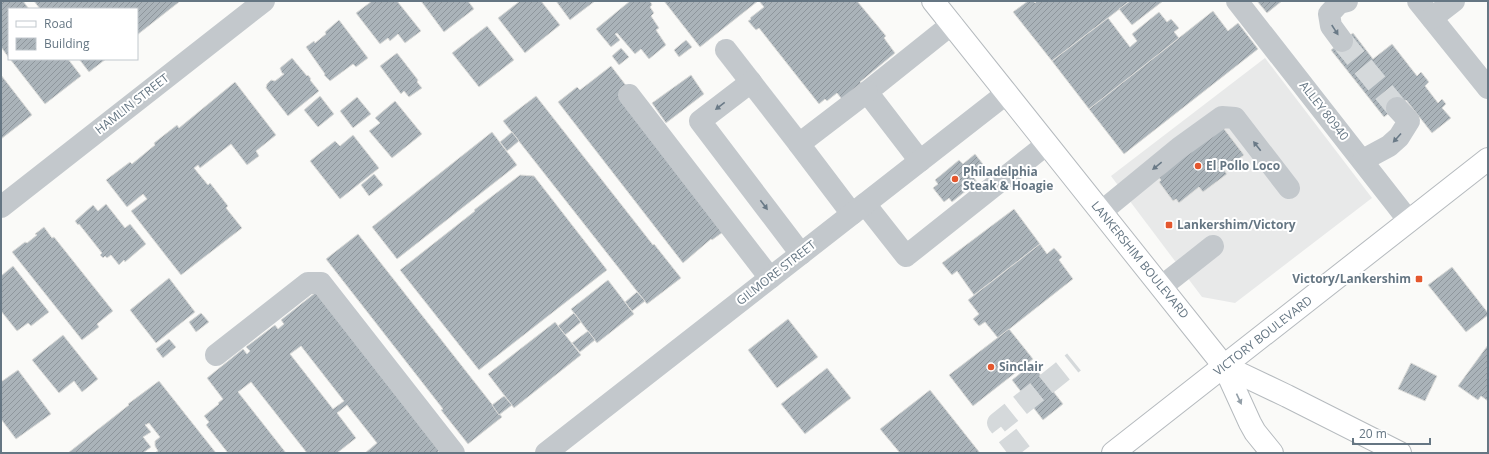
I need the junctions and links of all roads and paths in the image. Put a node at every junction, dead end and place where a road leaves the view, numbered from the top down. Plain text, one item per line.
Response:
1 (264, 1) edge
2 (933, 1) edge
3 (1237, 1) edge
4 (1347, 1) edge
5 (1418, 1) edge
6 (1454, 1) edge
7 (1432, 18) junction
8 (952, 24) junction
9 (1342, 41) tunnel mouth
10 (726, 50) dead end
11 (751, 82) junction
12 (1488, 88) edge
13 (867, 92) junction
14 (1007, 93) junction
15 (629, 95) dead end
16 (1397, 108) tunnel mouth
17 (799, 144) junction
18 (1048, 144) junction
19 (1363, 160) junction
20 (1488, 160) edge
21 (920, 161) junction
22 (1289, 188) dead end
23 (1, 207) edge
24 (859, 209) junction
25 (1101, 212) junction
26 (1409, 221) junction
27 (1214, 246) dead end
28 (801, 254) junction
29 (770, 278) junction
30 (1161, 286) junction
31 (216, 355) dead end
32 (1224, 366) junction
33 (454, 453) edge
34 (546, 453) edge
35 (1113, 453) edge
36 (1272, 453) edge
37 (1400, 453) edge

1 - 23 street, HAMLIN STREET
2 - 8 main road, LANKERSHIM BOULEVARD
3 - 19 street, ALLEY 80940
4 -> 9 street
5 - 7 street
6 - 7 street
7 - 12 street
8 - 13 street
8 - 14 main road, LANKERSHIM BOULEVARD
10 - 11 street
11 - 17 street
11 -> 28 street
13 - 17 street
13 - 21 street
14 - 18 main road, LANKERSHIM BOULEVARD
14 - 21 street, GILMORE STREET
15 - 29 street
16 -> 19 street
17 - 24 street
18 - 24 street
18 - 25 main road, LANKERSHIM BOULEVARD
19 - 26 street, ALLEY 80940
20 - 26 main road, VICTORY BOULEVARD
21 - 24 street, GILMORE STREET
22 -> 25 street
24 - 28 street, GILMORE STREET
25 - 30 main road, LANKERSHIM BOULEVARD
26 - 32 main road, VICTORY BOULEVARD
27 - 30 street
28 - 29 street, GILMORE STREET
29 - 34 street, GILMORE STREET
30 - 32 main road, LANKERSHIM BOULEVARD
31 - 33 street
32 - 35 main road, VICTORY BOULEVARD
32 -> 36 main road
32 - 37 main road, LANKERSHIM BOULEVARD

